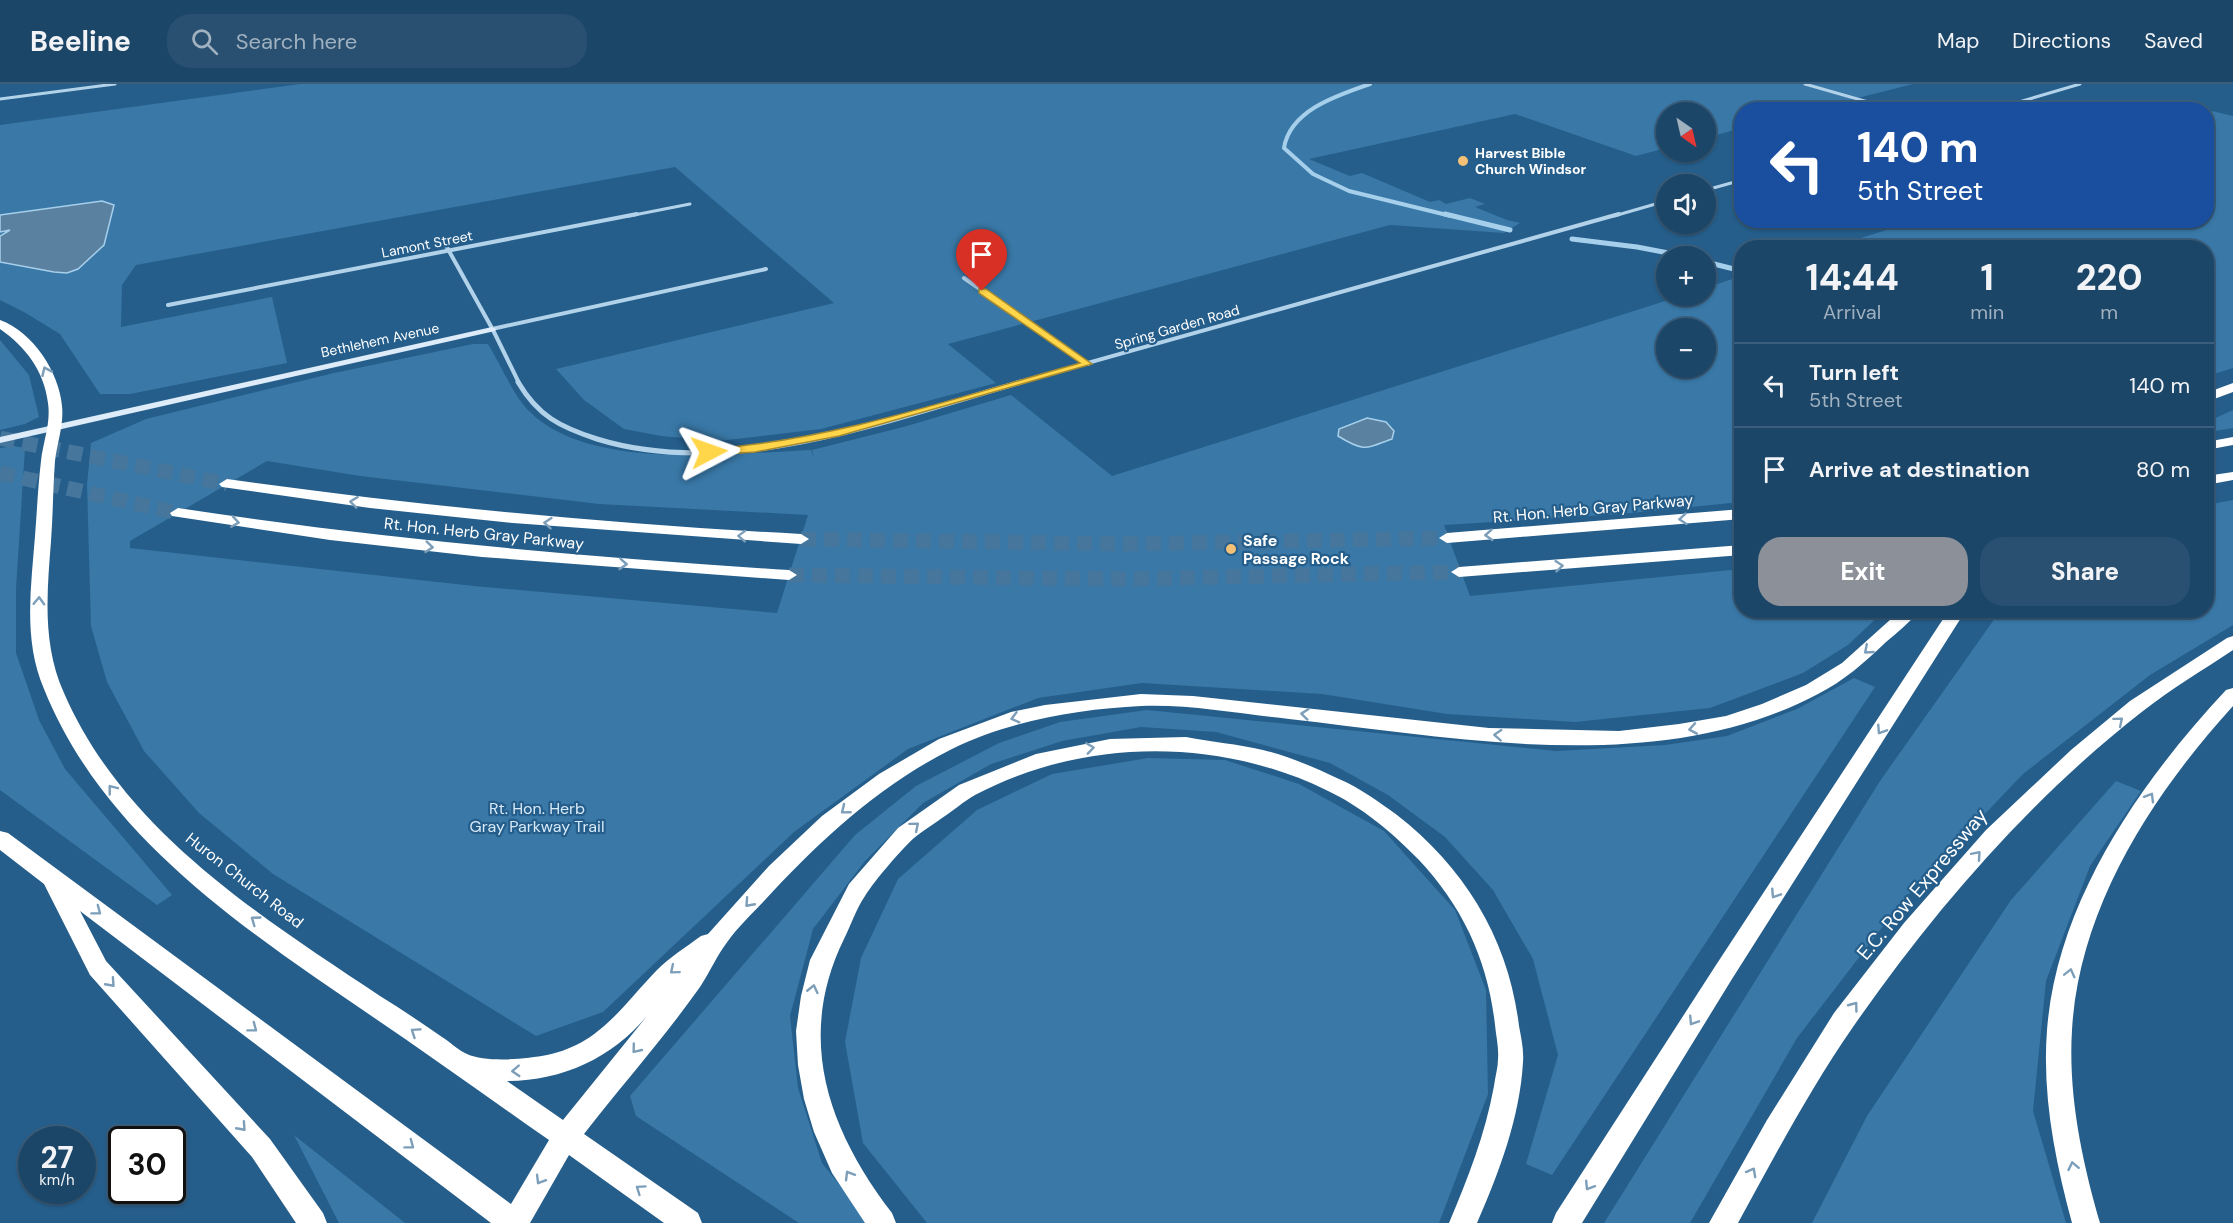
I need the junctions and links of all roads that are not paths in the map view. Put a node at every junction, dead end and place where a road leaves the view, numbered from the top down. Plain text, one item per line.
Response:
1 (115, 84) edge
2 (1805, 84) edge
3 (2080, 84) edge
4 (0, 100) edge
5 (1868, 102) edge
6 (2019, 102) edge
7 (1734, 182) edge
8 (1716, 187) edge
9 (690, 204) dead end
10 (1656, 204) edge
11 (444, 242) dead end
12 (448, 250) junction
13 (766, 269) dead end
14 (964, 278) dead end
15 (168, 305) dead end
16 (0, 324) edge
17 (492, 329) junction
18 (1088, 364) junction
19 (2233, 387) edge
20 (2214, 395) edge
21 (53, 427) junction
22 (0, 440) edge
23 (2233, 441) edge
24 (2214, 445) edge
25 (2233, 476) edge
26 (2214, 480) edge
27 (227, 484) tunnel mouth
28 (178, 513) tunnel mouth
29 (1734, 515) edge
30 (801, 538) tunnel mouth
31 (1447, 538) tunnel mouth
32 (1734, 551) edge
33 (1459, 572) tunnel mouth
34 (789, 575) tunnel mouth
35 (1903, 618) edge
36 (1953, 618) edge
37 (2233, 642) edge
38 (2233, 694) edge
39 (0, 839) edge
40 (52, 877) junction
41 (720, 934) junction
42 (463, 1065) junction
43 (565, 1137) junction
44 (313, 1223) edge
45 (514, 1223) edge
46 (688, 1223) edge
47 (882, 1223) edge
48 (1463, 1223) edge
49 (1566, 1223) edge
50 (1723, 1223) edge
51 (2086, 1223) edge

1 - 4 street
2 - 5 street
3 - 6 street
7 - 8 street
9 - 12 street, Lamont Street
10 - 18 street, Spring Garden Road
11 - 12 street, Spring Garden Road
12 - 15 street, Lamont Street
12 - 17 street, Spring Garden Road
13 - 17 street, Bethlehem Avenue
14 - 18 street
21 -> 16 highway, Huron Church Road
17 - 18 street, Spring Garden Road
17 - 21 street, Bethlehem Avenue
19 - 20 highway
21 - 22 street, Bethlehem Avenue
42 -> 21 highway, Huron Church Road
23 - 24 highway
25 - 26 highway
30 -> 27 highway, Rt. Hon. Herb Gray Parkway
28 -> 34 highway, Rt. Hon. Herb Gray Parkway
29 -> 31 highway, Rt. Hon. Herb Gray Parkway
33 -> 32 highway
35 -> 41 highway
36 -> 49 highway
50 -> 37 highway, E.C. Row Expressway
51 -> 38 highway
39 - 40 highway
40 -> 44 highway
40 -> 45 highway
41 -> 42 highway
41 -> 43 highway
42 - 43 highway, Huron Church Road
43 -> 45 highway
46 -> 43 highway, Huron Church Road
47 -> 48 highway

